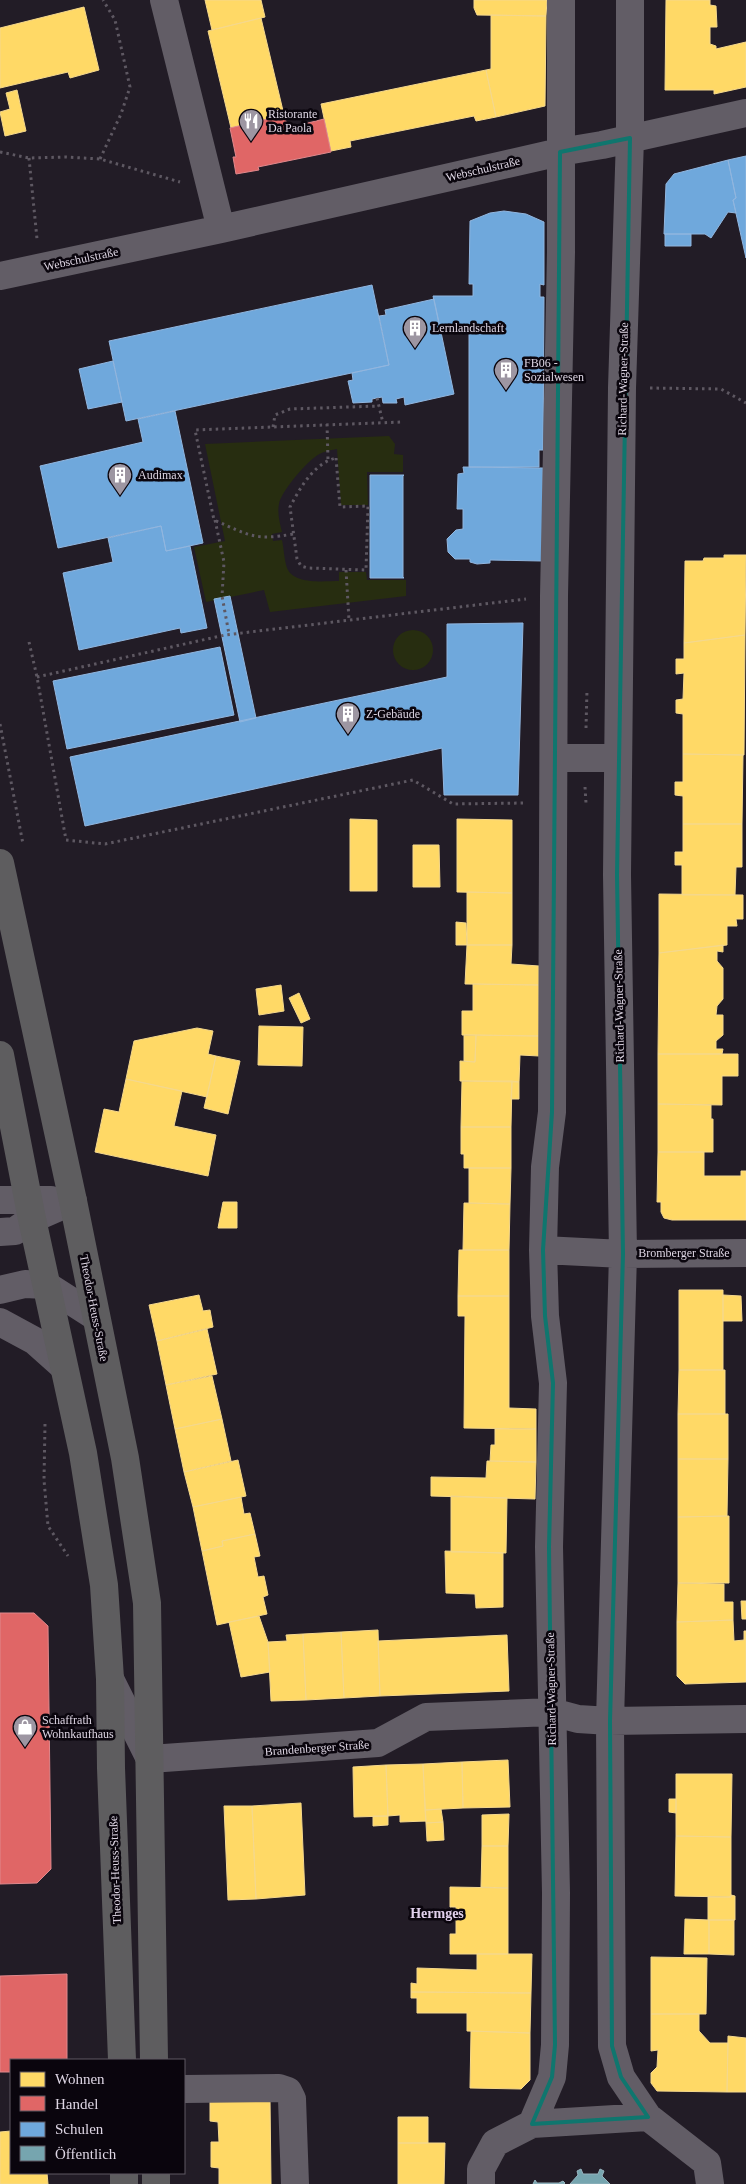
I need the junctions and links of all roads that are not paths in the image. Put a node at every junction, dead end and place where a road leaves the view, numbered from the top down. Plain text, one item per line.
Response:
1 (164, 0) edge
2 (560, 0) edge
3 (630, 0) edge
4 (746, 113) edge
5 (630, 138) junction
6 (560, 152) junction
7 (221, 230) junction
8 (0, 276) edge
9 (554, 758) junction
10 (618, 758) junction
11 (0, 863) edge
12 (0, 1055) edge
13 (0, 1200) edge
14 (73, 1201) junction
15 (30, 1209) junction
16 (0, 1232) edge
17 (543, 1250) junction
18 (746, 1253) edge
19 (622, 1254) junction
20 (46, 1284) junction
21 (0, 1290) edge
22 (96, 1317) junction
23 (0, 1322) edge
24 (64, 1366) junction
25 (110, 1679) junction
26 (552, 1712) junction
27 (746, 1719) edge
28 (610, 1721) junction
29 (150, 1759) junction
30 (122, 2059) edge
31 (154, 2059) edge
32 (185, 2089) edge
33 (648, 2117) junction
34 (532, 2124) junction
35 (295, 2184) edge
36 (481, 2184) edge
37 (710, 2184) edge

1 - 7 street
2 - 6 street, Richard-Wagner-Straße
3 - 5 street, Richard-Wagner-Straße
4 - 5 street, Webschulstraße
5 - 6 street, Webschulstraße
5 - 10 street, Richard-Wagner-Straße
6 - 7 street, Webschulstraße
6 - 9 street, Richard-Wagner-Straße
7 - 8 street, Webschulstraße
9 - 10 street
9 - 17 street, Richard-Wagner-Straße
10 - 19 street, Richard-Wagner-Straße
11 - 14 main road, Theodor-Heuss-Straße
12 - 15 main road, Theodor-Heuss-Straße
13 - 15 street
14 - 15 street
14 - 22 main road, Theodor-Heuss-Straße
15 - 16 street
15 - 20 main road, Theodor-Heuss-Straße
17 - 19 street
17 - 26 street, Richard-Wagner-Straße
18 - 19 street, Bromberger Straße
19 - 28 street, Richard-Wagner-Straße
20 - 21 street
20 - 22 street
20 - 24 main road, Theodor-Heuss-Straße
22 - 29 main road, Theodor-Heuss-Straße
23 - 24 street
24 - 25 main road, Theodor-Heuss-Straße
25 - 29 street, Theodor-Heuss-Straße
25 - 30 main road, Theodor-Heuss-Straße
26 - 28 street, Brandenberger Straße
26 - 29 street, Brandenberger Straße
26 - 34 street, Richard-Wagner-Straße
27 - 28 street, Brandenberger Straße
28 - 33 street, Richard-Wagner-Straße
29 - 31 main road, Theodor-Heuss-Straße
32 - 35 street
33 - 34 street
33 - 37 street, Richard-Wagner-Straße
34 - 36 street

